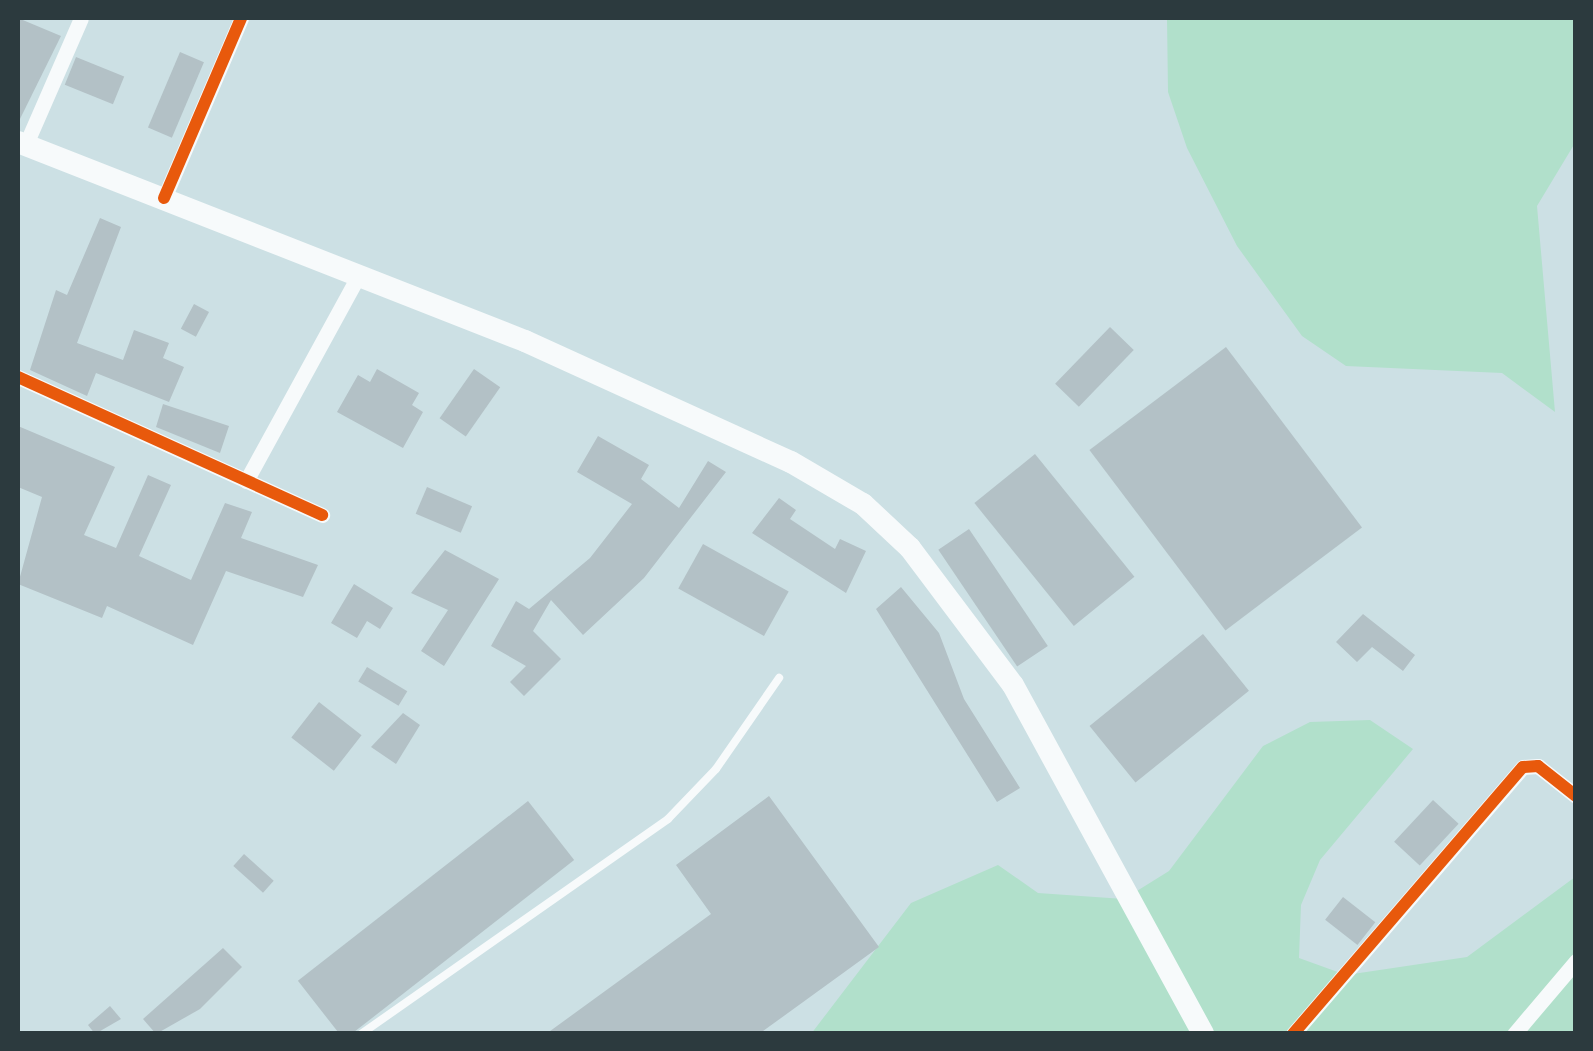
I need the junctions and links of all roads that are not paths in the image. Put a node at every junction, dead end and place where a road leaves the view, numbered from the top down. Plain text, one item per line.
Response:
1 (81, 18) edge
2 (241, 18) edge
3 (22, 143) edge
4 (164, 198) junction
5 (359, 275) junction
6 (18, 377) edge
7 (246, 480) junction
8 (322, 515) dead end
9 (779, 678) dead end
10 (1576, 796) edge
11 (1576, 962) edge
12 (361, 1034) edge
13 (1203, 1034) edge
14 (1293, 1034) edge
15 (1514, 1034) edge

1 - 3 street
2 - 4 street
3 - 4 main road
4 - 5 main road
5 - 7 street
5 - 13 main road
6 - 7 street
7 - 8 street
9 - 12 lane
10 - 14 street
11 - 15 street

